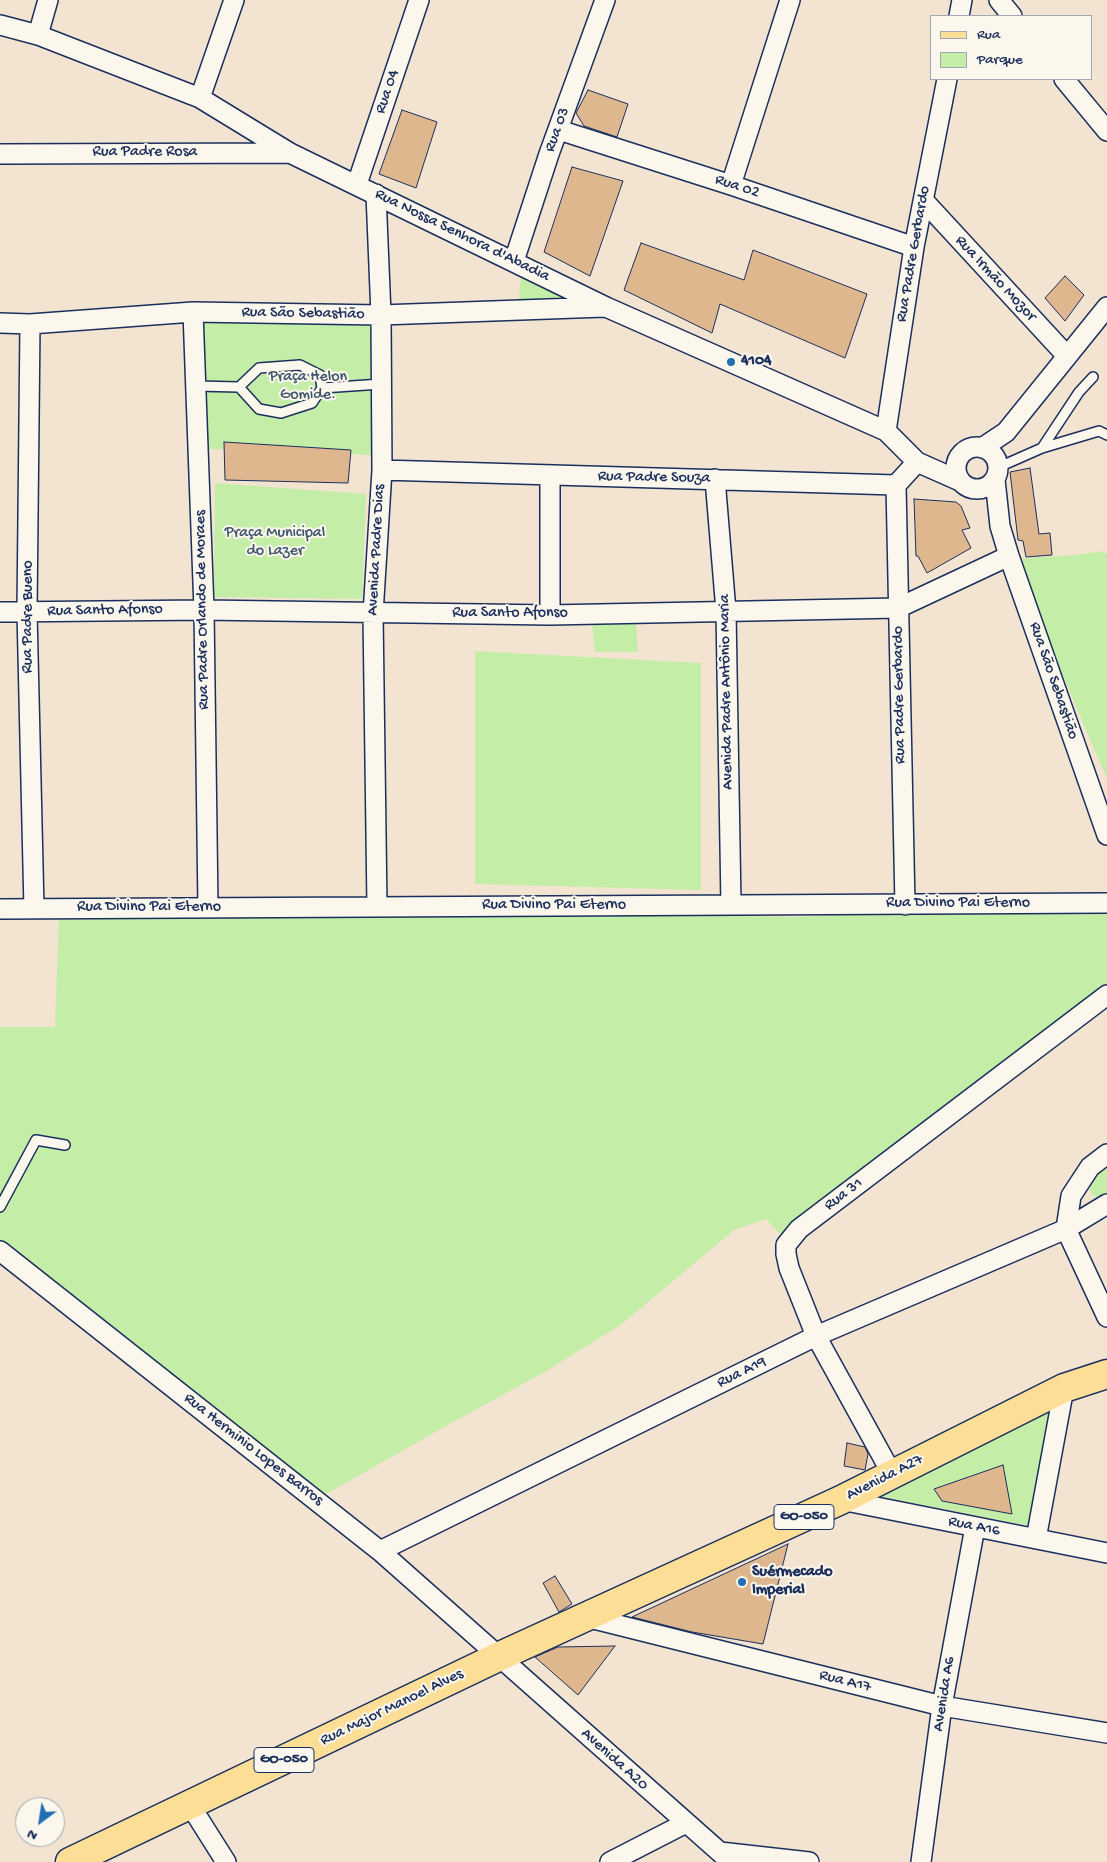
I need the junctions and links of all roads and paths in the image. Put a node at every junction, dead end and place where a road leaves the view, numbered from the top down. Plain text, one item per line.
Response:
1 (48, 0) edge
2 (234, 0) edge
3 (419, 0) edge
4 (605, 0) edge
5 (790, 0) edge
6 (962, 0) edge
7 (999, 0) edge
8 (959, 15) edge
9 (1011, 15) edge
10 (0, 25) edge
11 (38, 36) junction
12 (947, 80) edge
13 (1065, 80) edge
14 (200, 98) junction
15 (559, 130) junction
16 (1107, 131) edge
17 (290, 153) junction
18 (0, 154) edge
19 (357, 184) junction
20 (731, 185) junction
21 (376, 194) junction
22 (924, 201) junction
23 (914, 247) junction
24 (514, 261) junction
25 (606, 307) junction
26 (1107, 307) edge
27 (193, 312) junction
28 (381, 314) junction
29 (0, 323) edge
30 (30, 324) junction
31 (1067, 356) junction
32 (1093, 377) dead end
33 (381, 384) junction
34 (196, 386) junction
35 (239, 387) junction
36 (322, 388) junction
37 (886, 431) junction
38 (1107, 435) edge
39 (1042, 448) junction
40 (957, 461) junction
41 (917, 462) junction
42 (993, 463) junction
43 (382, 470) junction
44 (550, 476) junction
45 (716, 479) junction
46 (960, 481) junction
47 (896, 484) junction
48 (978, 490) junction
49 (1000, 526) junction
50 (1009, 556) junction
51 (898, 608) junction
52 (204, 610) junction
53 (726, 611) junction
54 (0, 612) edge
55 (28, 612) junction
56 (373, 614) junction
57 (550, 615) junction
58 (1107, 835) edge
59 (1107, 903) edge
60 (906, 904) junction
61 (731, 906) junction
62 (377, 907) junction
63 (208, 908) junction
64 (0, 909) edge
65 (34, 909) junction
66 (1107, 995) edge
67 (65, 1144) dead end
68 (1107, 1154) edge
69 (1107, 1204) edge
70 (0, 1207) edge
71 (1066, 1229) junction
72 (0, 1251) edge
73 (1107, 1317) edge
74 (816, 1336) junction
75 (1107, 1374) edge
76 (1064, 1388) junction
77 (892, 1474) junction
78 (841, 1500) junction
79 (975, 1527) junction
80 (1036, 1539) junction
81 (380, 1551) junction
82 (1107, 1553) edge
83 (586, 1617) junction
84 (498, 1657) junction
85 (942, 1706) junction
86 (1107, 1733) edge
87 (190, 1805) junction
88 (686, 1823) junction
89 (726, 1857) edge
90 (70, 1862) edge
91 (226, 1862) edge
92 (610, 1862) edge
93 (809, 1862) edge
94 (921, 1862) edge

1 - 11 street
2 - 14 street
3 - 19 street, Rua 04
4 - 15 street, Rua 03
5 - 20 street
6 - 8 street
7 - 9 street
10 - 11 street, Rua Nossa Senhora d'Abadia
11 - 14 street, Rua Nossa Senhora d'Abadia
12 - 22 street, Rua Padre Gerbardo
13 - 16 street
14 - 17 street, Rua Nossa Senhora d'Abadia
15 - 20 street, Rua 02
15 - 24 street, Rua 03
17 - 18 street, Rua Padre Rosa
17 - 19 street, Rua Nossa Senhora d'Abadia
19 - 21 street, Rua Nossa Senhora d'Abadia
20 - 23 street, Rua 02
21 - 24 street, Rua Nossa Senhora d'Abadia
21 - 28 street, Avenida Padre Dias
22 - 23 street, Rua Padre Gerbardo
22 - 31 street, Rua Irmão Mozor
23 - 37 street, Rua Padre Gerbardo
24 - 25 street, Rua Nossa Senhora d'Abadia
25 - 28 street, Rua São Sebastião
25 - 37 street, Rua Nossa Senhora d'Abadia
26 - 31 street
27 - 28 street, Rua São Sebastião
27 - 30 street, Rua São Sebastião
27 - 34 street, Rua Padre Orlando de Moraes
28 - 33 street, Avenida Padre Dias
29 - 30 street, Rua São Sebastião
30 - 55 street, Rua Padre Bueno
31 - 42 street
32 - 39 lane
33 - 36 lane
33 - 43 street, Avenida Padre Dias
34 - 35 lane
34 - 52 street, Rua Padre Orlando de Moraes
35 - 36 lane
35 - 36 lane
37 - 41 street, Rua Nossa Senhora d'Abadia
38 - 39 lane
39 - 42 lane
40 - 41 street
40 - 42 street
40 - 46 street
41 - 46 street, Rua Nossa Senhora d'Abadia
41 - 47 street
42 - 48 street
42 - 49 street, Rua São Sebastião
43 - 44 street, Rua Padre Souza
43 - 56 street, Avenida Padre Dias
44 - 45 street, Rua Padre Souza
44 - 57 street
45 - 47 street, Rua Padre Souza
45 - 53 street, Avenida Padre Antônio Maria
46 - 48 street
47 - 51 street, Rua Padre Gerbardo
48 - 49 street, Rua São Sebastião
49 - 50 street, Rua São Sebastião
50 - 51 street, Rua Santo Afonso
50 - 58 street, Rua São Sebastião
51 - 53 street, Rua Santo Afonso
51 - 60 street, Rua Padre Gerbardo
52 - 55 street, Rua Santo Afonso
52 - 56 street, Rua Santo Afonso
52 - 63 street, Rua Padre Orlando de Moraes
53 - 57 street, Rua Santo Afonso
53 - 61 street, Avenida Padre Antônio Maria
54 - 55 street, Rua Santo Afonso
55 - 65 street, Rua Padre Bueno
56 - 57 street, Rua Santo Afonso
56 - 62 street, Avenida Padre Dias
59 - 60 street, Rua Divino Pai Eterno
60 - 61 street, Rua Divino Pai Eterno
61 - 62 street, Rua Divino Pai Eterno
62 - 63 street, Rua Divino Pai Eterno
63 - 65 street, Rua Divino Pai Eterno
64 - 65 street, Rua Divino Pai Eterno
66 - 74 street, Rua 31
67 - 70 lane
68 - 71 street
69 - 71 street, Rua A19
71 - 73 street
71 - 74 street, Rua A19
72 - 81 street, Rua Herminio Lopes Barros
74 - 77 street, Rua 31
74 - 81 street, Rua A19
75 - 76 main road, Avenida A27 / GO-050
76 - 77 main road, Avenida A27 / GO-050
76 - 80 street
77 - 78 main road, Avenida A27 / GO-050
78 - 79 street, Rua A16
78 - 83 main road, Avenida A27 / GO-050
79 - 80 street, Rua A16
79 - 85 street, Avenida A6
80 - 82 street, Rua A16
81 - 84 street, Rua Herminio Lopes Barros
83 - 84 main road, Avenida A27 / GO-050
83 - 85 street, Rua A17
84 - 87 main road, Rua Major Manoel Alves / GO-050
84 - 88 street, Avenida A20
85 - 86 street, Rua A17
85 - 94 street, Avenida A6
87 - 90 main road, Rua Major Manoel Alves / GO-050
87 - 91 street
88 - 89 street, Avenida A20
88 - 92 street
89 - 93 street

